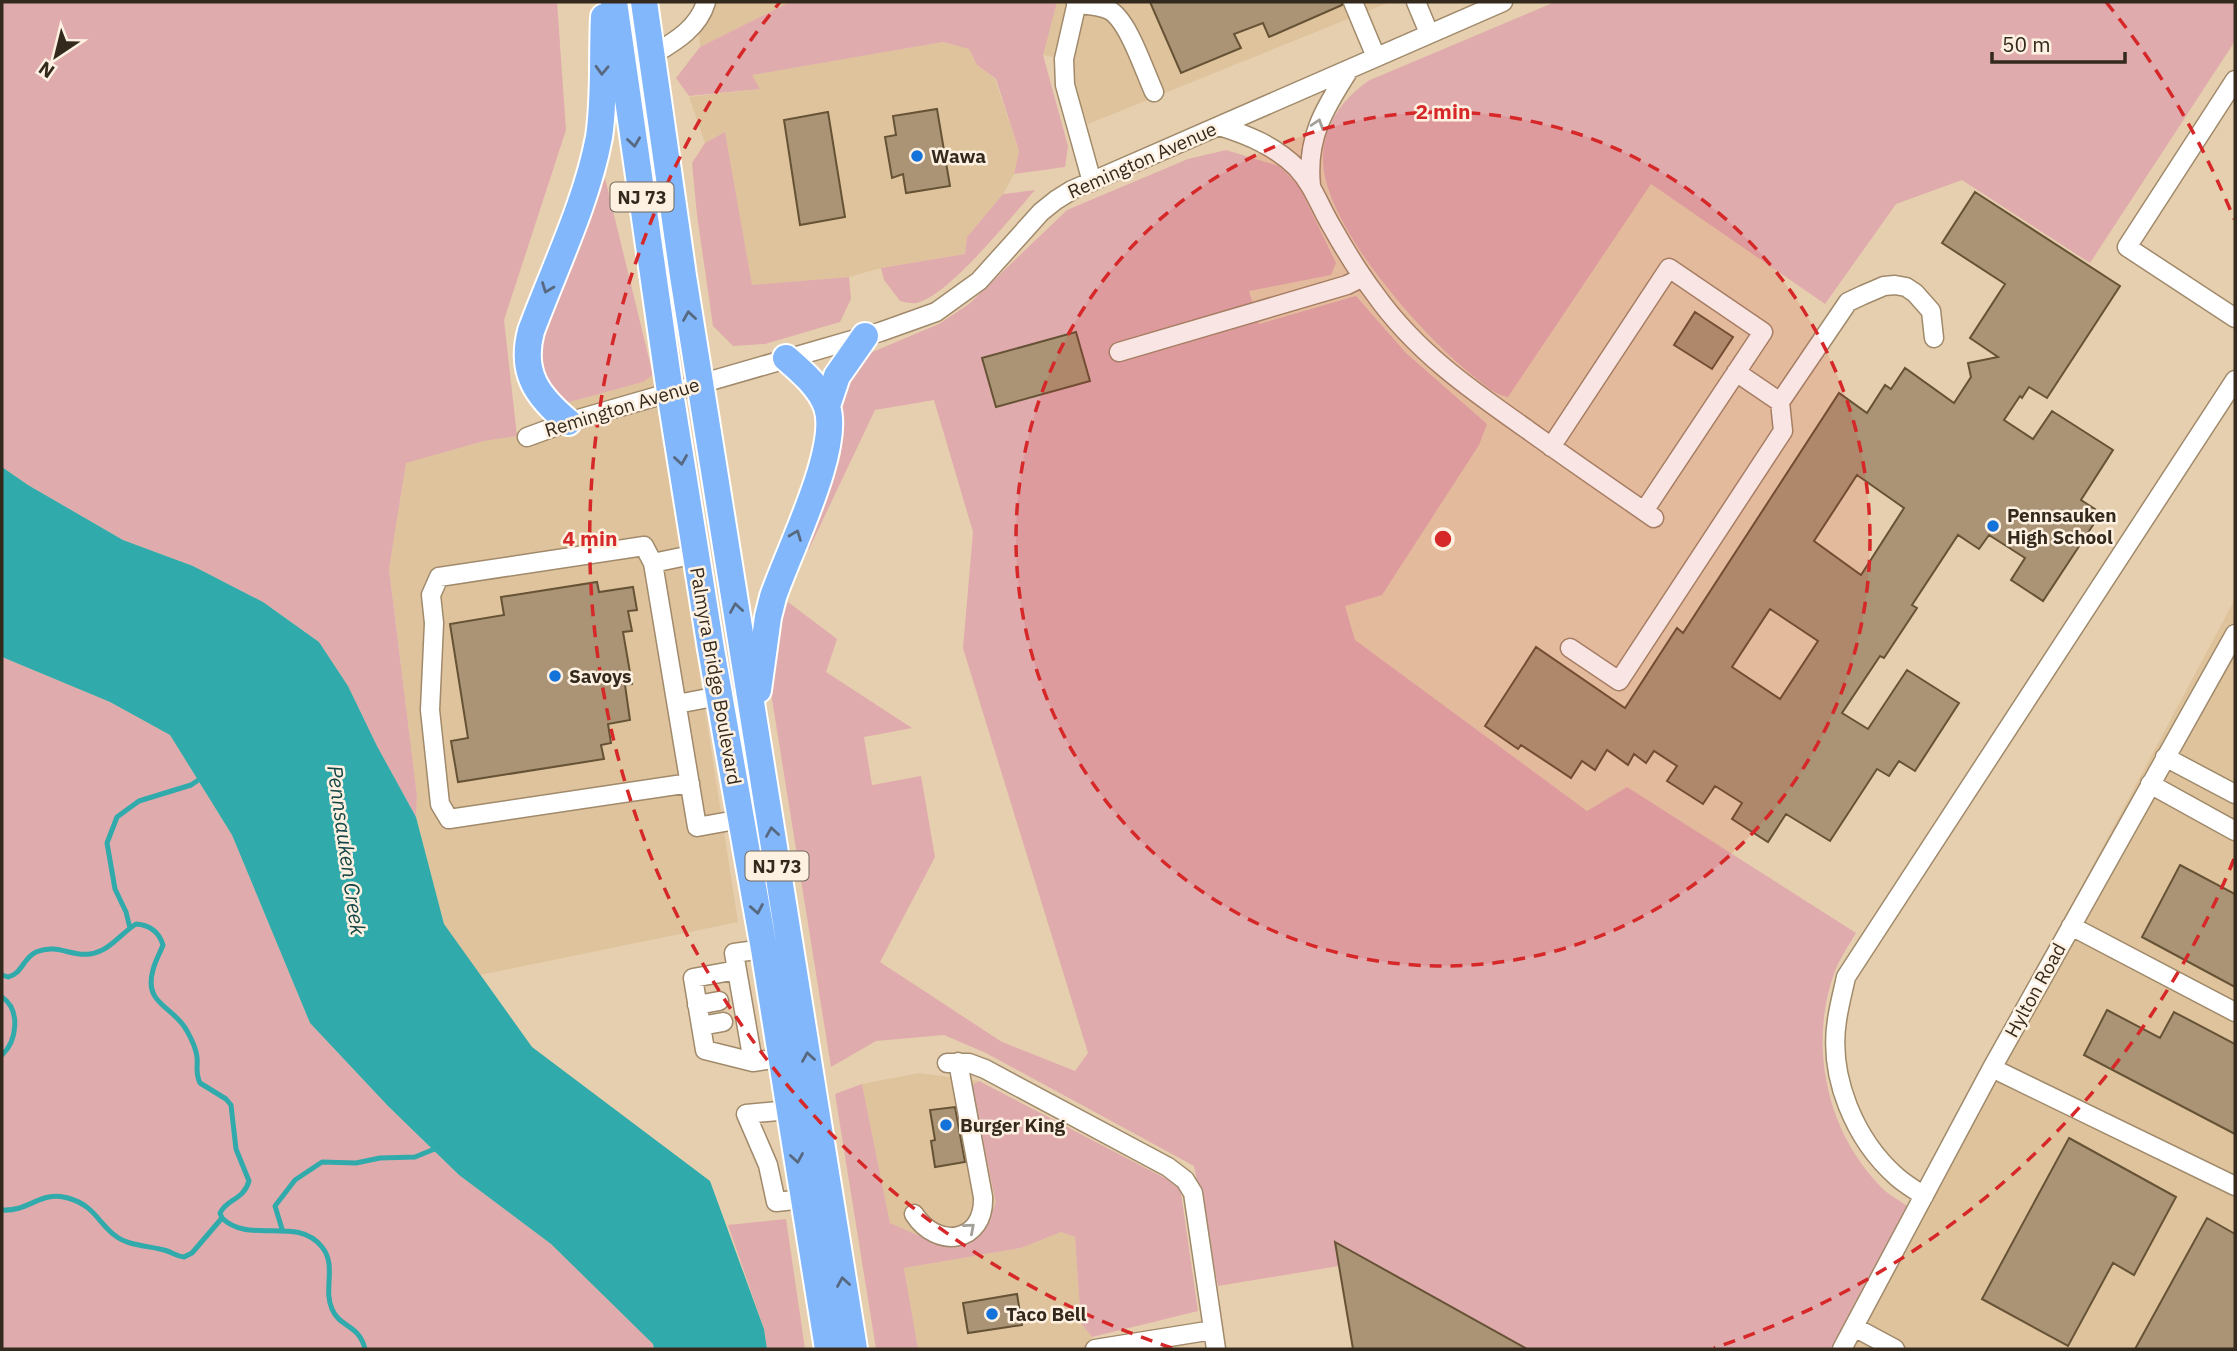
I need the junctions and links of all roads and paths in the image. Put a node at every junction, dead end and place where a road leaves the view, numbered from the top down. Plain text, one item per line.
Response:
1 (604, 2) edge
2 (614, 2) edge
3 (644, 2) edge
4 (706, 2) edge
5 (1353, 2) edge
6 (1416, 2) edge
7 (1503, 2) edge
8 (1077, 3) edge
9 (1429, 33) junction
10 (651, 56) junction
11 (1376, 57) junction
12 (1349, 69) junction
13 (2235, 80) edge
14 (1154, 92) dead end
15 (1219, 126) junction
16 (1092, 182) junction
17 (1311, 186) junction
18 (1363, 277) junction
19 (2235, 318) edge
20 (865, 336) junction
21 (1934, 338) dead end
22 (1118, 352) dead end
23 (786, 358) junction
24 (1736, 372) junction
25 (2235, 380) edge
26 (701, 383) junction
27 (670, 392) junction
28 (1780, 402) junction
29 (827, 406) junction
30 (568, 422) junction
31 (527, 437) dead end
32 (1551, 447) junction
33 (696, 554) junction
34 (653, 563) junction
35 (2235, 634) edge
36 (1570, 648) dead end
37 (719, 696) junction
38 (677, 704) junction
39 (754, 720) junction
40 (2165, 757) junction
41 (690, 783) junction
42 (2150, 783) junction
43 (2235, 794) edge
44 (741, 819) junction
45 (2235, 831) edge
46 (2071, 926) junction
47 (764, 949) junction
48 (737, 970) junction
49 (719, 1001) dead end
50 (697, 1005) junction
51 (2235, 1012) edge
52 (737, 1019) junction
53 (701, 1026) junction
54 (781, 1058) junction
55 (753, 1062) junction
56 (1992, 1068) junction
57 (789, 1110) junction
58 (2235, 1186) edge
59 (1924, 1196) junction
60 (804, 1199) junction
61 (914, 1214) dead end
62 (1854, 1327) junction
63 (1213, 1330) junction
64 (828, 1349) edge
65 (854, 1349) edge
66 (1095, 1349) edge
67 (1216, 1349) edge
68 (1842, 1349) edge
69 (1895, 1349) edge

1 -> 30 highway
2 -> 27 highway, Palmyra Bridge Boulevard / NJ 73
3 - 10 highway, Palmyra Bridge Boulevard / NJ 73
4 - 10 street
5 - 11 street
6 - 9 street
7 - 9 street, Remington Avenue
8 - 14 street
8 - 16 street
9 - 11 street, Remington Avenue
26 -> 10 highway, Palmyra Bridge Boulevard / NJ 73
11 - 12 street, Remington Avenue
12 - 15 street, Remington Avenue
17 -> 12 street
13 - 19 street
15 - 16 street, Remington Avenue
15 - 17 street
16 - 20 street, Remington Avenue
17 - 18 street
18 - 22 street
18 - 32 street
20 - 23 street, Remington Avenue
20 - 29 highway
21 - 28 street
23 - 26 street, Remington Avenue
23 - 29 highway
24 - 28 street
24 - 32 street
24 - 32 street
25 - 59 street
26 - 27 street, Remington Avenue
39 -> 26 highway, Palmyra Bridge Boulevard / NJ 73
27 - 30 street, Remington Avenue
27 -> 33 highway, Palmyra Bridge Boulevard / NJ 73
28 - 36 street
39 -> 29 highway
30 - 31 street, Remington Avenue
33 - 34 street
33 - 37 highway, Palmyra Bridge Boulevard / NJ 73
34 - 38 street
34 - 41 street
35 - 40 street, Hylton Road
37 - 38 street
37 - 44 highway, Palmyra Bridge Boulevard / NJ 73
38 - 41 street
65 -> 39 highway, Palmyra Bridge Boulevard / NJ 73
40 - 42 street, Hylton Road
40 - 43 street
41 - 44 street
42 - 45 street
42 - 46 street, Hylton Road
44 -> 47 highway, Palmyra Bridge Boulevard / NJ 73
46 - 51 street
46 - 56 street, Hylton Road
47 - 48 street
47 - 54 highway, Palmyra Bridge Boulevard / NJ 73
48 - 50 street
48 - 52 street
49 - 50 street
50 - 53 street
52 - 53 street
52 - 55 street
53 - 55 street
54 - 55 street
54 - 57 highway, Palmyra Bridge Boulevard / NJ 73
56 - 58 street
56 - 59 street, Hylton Road
57 -> 60 highway, Palmyra Bridge Boulevard / NJ 73
57 - 60 street
59 - 62 street, Hylton Road
60 - 64 highway, Palmyra Bridge Boulevard / NJ 73
61 -> 63 street
62 - 68 street, Hylton Road
62 - 69 street
63 - 66 street
63 - 67 street

